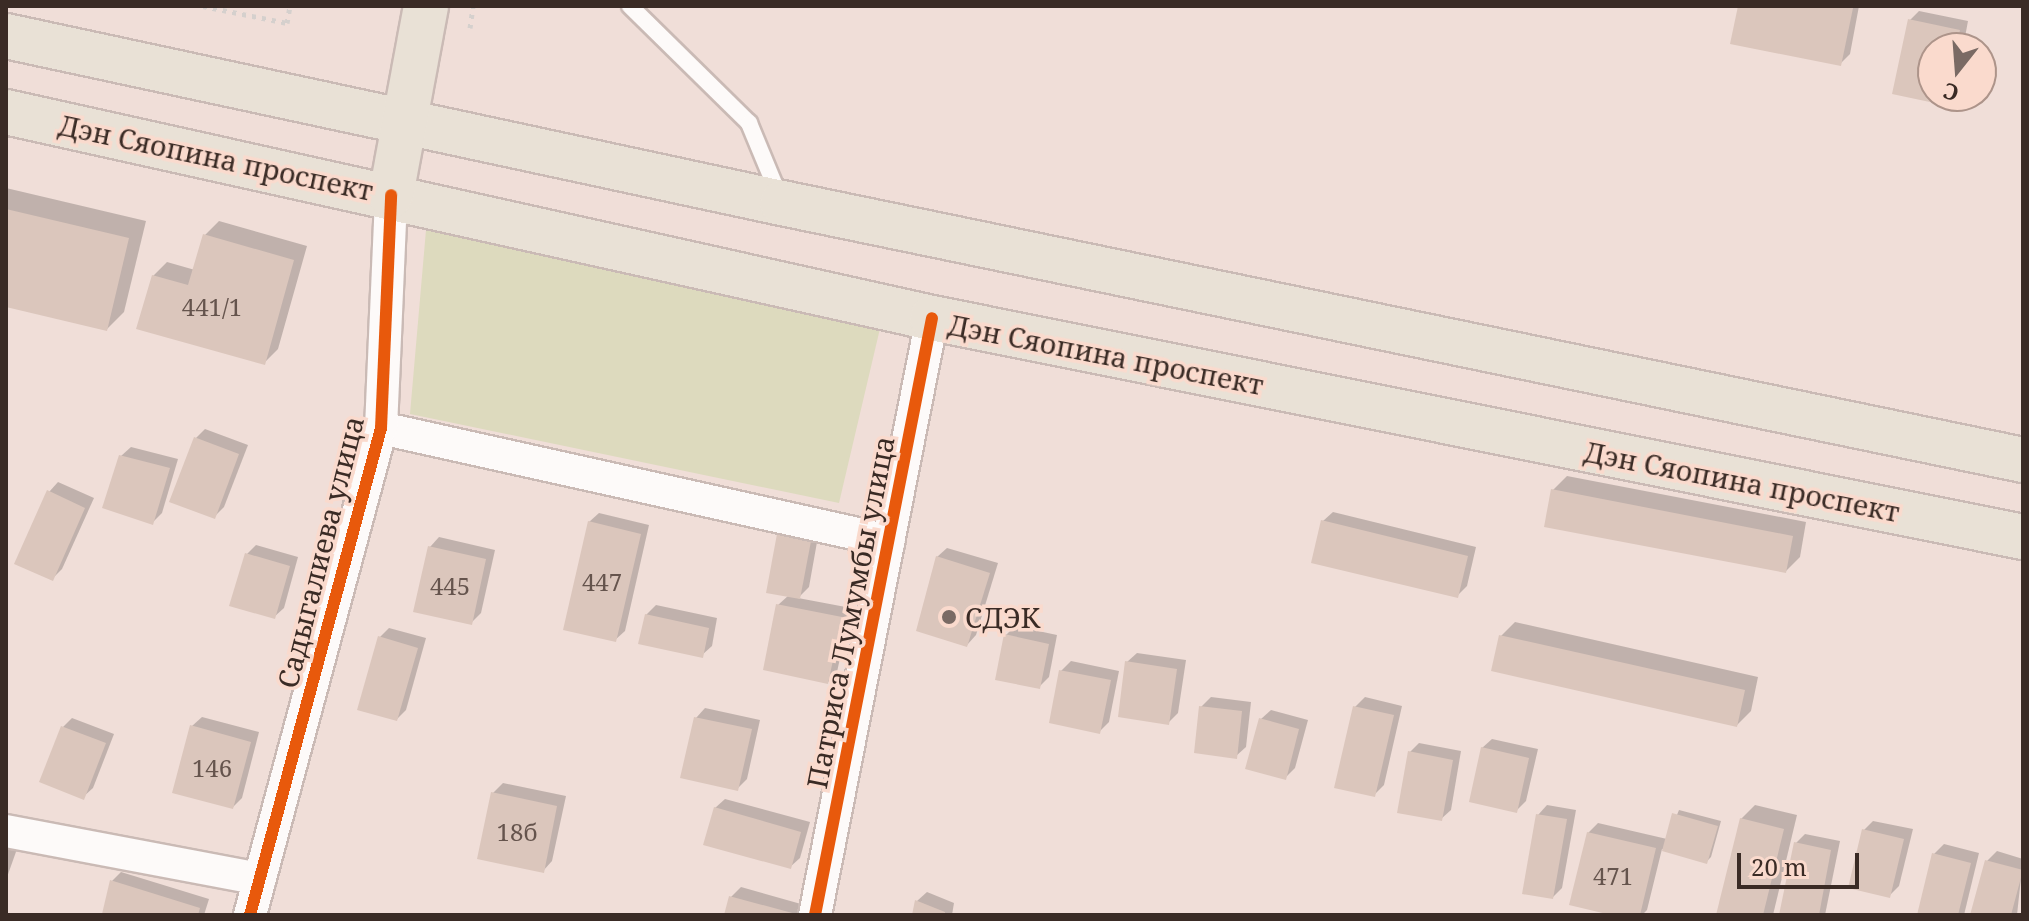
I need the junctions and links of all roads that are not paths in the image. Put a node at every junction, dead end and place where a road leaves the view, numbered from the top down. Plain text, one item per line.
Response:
1 (426, 6) edge
2 (630, 6) edge
3 (6, 36) edge
4 (6, 112) edge
5 (405, 120) junction
6 (391, 195) junction
7 (782, 203) junction
8 (932, 318) junction
9 (381, 428) junction
10 (2023, 460) edge
11 (2023, 537) edge
12 (889, 541) junction
13 (6, 831) edge
14 (259, 879) junction
15 (250, 915) edge
16 (815, 915) edge

1 - 5 main road, Садыгалиева улица
2 - 7 lane
3 - 5 main road
4 - 6 main road, Дэн Сяопина проспект
5 - 6 main road, Садыгалиева улица
5 - 7 main road
6 - 8 main road, Дэн Сяопина проспект
6 - 9 street, Садыгалиева улица
7 - 10 main road
8 - 11 main road, Дэн Сяопина проспект
8 - 12 street, Патриса Лумумбы улица
9 - 12 street
9 - 14 street, Садыгалиева улица
12 - 16 street, Патриса Лумумбы улица
13 - 14 street
14 - 15 street, Садыгалиева улица

